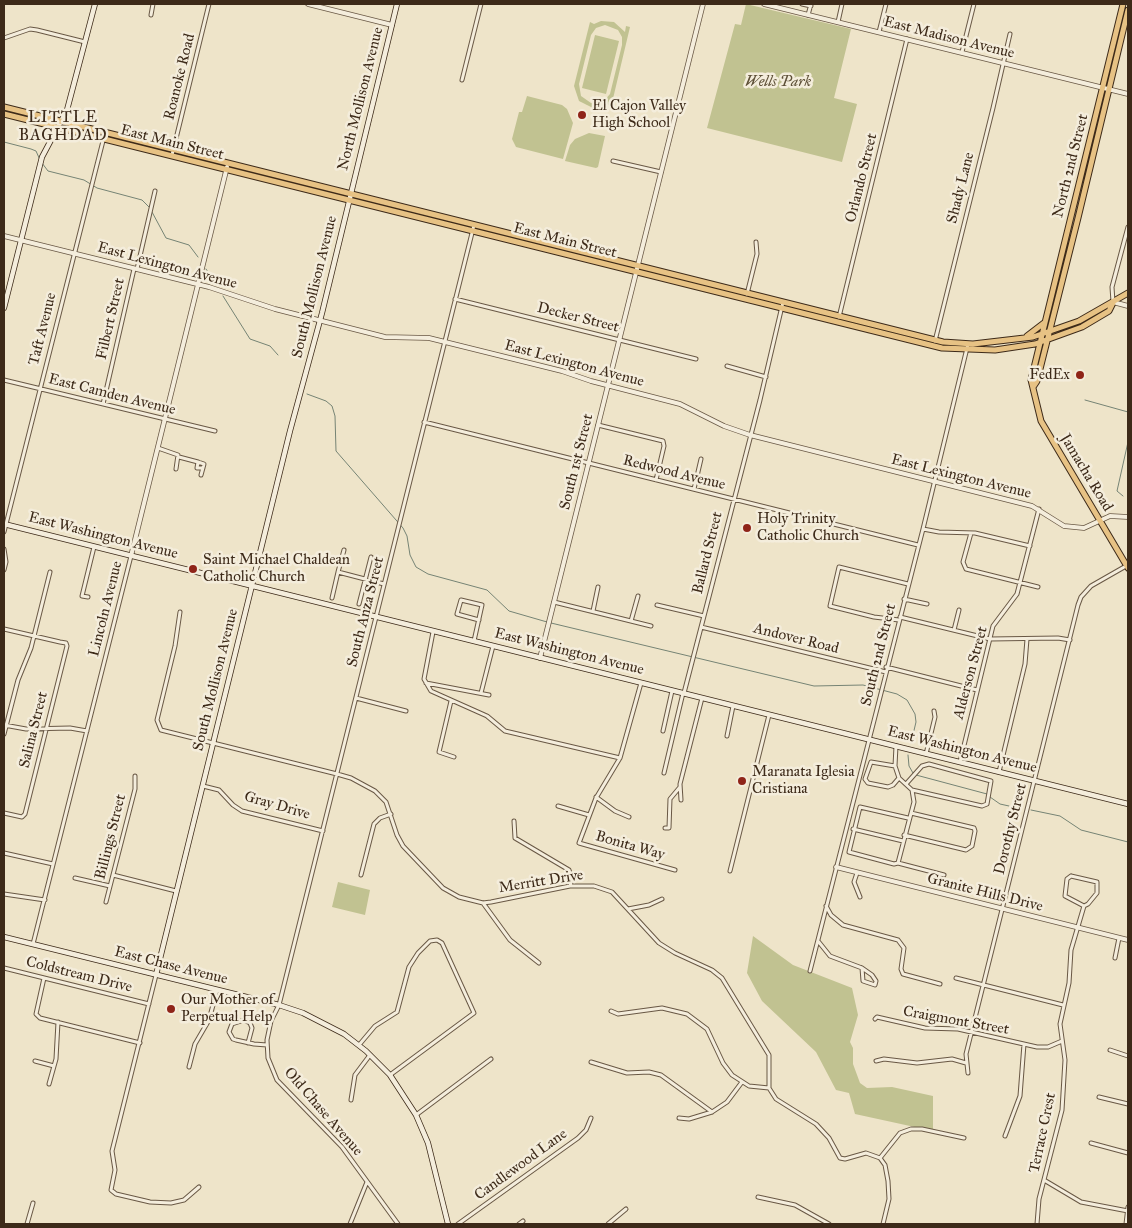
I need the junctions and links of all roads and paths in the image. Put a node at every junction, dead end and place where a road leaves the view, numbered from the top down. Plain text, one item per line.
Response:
1 (153, 4) edge
2 (209, 4) edge
3 (308, 4) edge
4 (397, 4) edge
5 (481, 4) edge
6 (703, 4) edge
7 (764, 4) edge
8 (802, 4) edge
9 (842, 4) edge
10 (886, 4) edge
11 (974, 4) edge
12 (1123, 4) edge
13 (95, 5) edge
14 (811, 5) edge
15 (1128, 10) edge
16 (151, 15) dead end
17 (808, 15) junction
18 (838, 22) junction
19 (392, 25) junction
20 (879, 32) junction
21 (1010, 34) dead end
22 (4, 38) edge
23 (907, 39) junction
24 (86, 42) junction
25 (962, 52) junction
26 (1003, 63) junction
27 (462, 80) dead end
28 (1103, 88) junction
29 (1109, 90) junction
30 (1128, 94) edge
31 (4, 106) edge
32 (4, 114) edge
33 (62, 121) junction
34 (59, 127) junction
35 (105, 132) junction
36 (103, 139) junction
37 (1089, 144) junction
38 (174, 149) junction
39 (172, 155) junction
40 (1093, 157) junction
41 (613, 161) dead end
42 (228, 163) junction
43 (226, 170) junction
44 (662, 172) junction
45 (268, 173) junction
46 (266, 180) junction
47 (155, 191) dead end
48 (351, 193) junction
49 (349, 200) junction
50 (1076, 201) junction
51 (1081, 209) junction
52 (474, 225) junction
53 (1069, 226) junction
54 (1128, 227) edge
55 (472, 231) junction
56 (4, 236) edge
57 (1066, 238) junction
58 (1072, 239) junction
59 (21, 240) junction
60 (756, 242) dead end
61 (1069, 252) junction
62 (75, 253) junction
63 (135, 269) junction
64 (638, 269) junction
65 (198, 284) junction
66 (747, 293) junction
67 (1128, 293) edge
68 (455, 299) junction
69 (745, 299) junction
70 (1113, 302) junction
71 (782, 305) junction
72 (1128, 306) edge
73 (4, 308) edge
74 (839, 319) junction
75 (1052, 319) junction
76 (320, 321) junction
77 (1045, 321) junction
78 (1063, 328) junction
79 (1049, 332) junction
80 (1042, 334) junction
81 (1020, 339) junction
82 (620, 340) junction
83 (1047, 341) junction
84 (444, 342) junction
85 (934, 343) junction
86 (1040, 343) junction
87 (1027, 346) junction
88 (967, 347) junction
89 (1037, 356) junction
90 (696, 359) dead end
91 (727, 366) dead end
92 (766, 377) junction
93 (4, 380) edge
94 (608, 386) junction
95 (1033, 387) junction
96 (40, 389) junction
97 (103, 404) junction
98 (165, 419) junction
99 (424, 422) junction
100 (598, 425) junction
101 (215, 431) dead end
102 (750, 435) junction
103 (158, 448) junction
104 (179, 458) junction
105 (702, 459) dead end
106 (589, 463) junction
107 (176, 469) dead end
108 (201, 475) dead end
109 (656, 480) junction
110 (935, 482) junction
111 (694, 489) junction
112 (733, 499) junction
113 (1039, 508) junction
114 (1128, 517) edge
115 (1100, 521) junction
116 (5, 524) edge
117 (923, 529) junction
118 (4, 532) edge
119 (971, 533) junction
120 (94, 546) junction
121 (918, 546) junction
122 (1030, 546) junction
123 (4, 549) edge
124 (344, 550) dead end
125 (131, 556) junction
126 (371, 557) dead end
127 (1127, 567) edge
128 (4, 570) edge
129 (50, 572) dead end
130 (338, 572) junction
131 (365, 579) junction
132 (1020, 582) junction
133 (384, 584) junction
134 (908, 584) junction
135 (252, 586) junction
136 (598, 587) dead end
137 (1038, 587) dead end
138 (638, 596) dead end
139 (88, 597) dead end
140 (332, 598) dead end
141 (904, 599) junction
142 (554, 602) junction
143 (359, 604) dead end
144 (927, 604) dead end
145 (657, 605) dead end
146 (959, 610) dead end
147 (593, 611) junction
148 (180, 612) dead end
149 (704, 616) junction
150 (376, 617) junction
151 (899, 618) junction
152 (479, 620) junction
153 (631, 621) junction
154 (651, 626) dead end
155 (701, 627) junction
156 (4, 629) edge
157 (954, 630) junction
158 (433, 632) junction
159 (34, 636) junction
160 (990, 639) junction
161 (1027, 639) junction
162 (1070, 640) junction
163 (474, 641) junction
164 (493, 646) junction
165 (540, 658) junction
166 (886, 668) junction
167 (886, 672) junction
168 (426, 682) junction
169 (641, 683) junction
170 (977, 690) junction
171 (672, 691) junction
172 (480, 693) junction
173 (684, 693) junction
174 (489, 695) dead end
175 (356, 698) junction
176 (702, 698) junction
177 (451, 701) junction
178 (733, 706) junction
179 (406, 711) dead end
180 (934, 711) dead end
181 (769, 715) junction
182 (5, 726) edge
183 (46, 728) junction
184 (87, 731) junction
185 (663, 731) dead end
186 (4, 734) edge
187 (727, 736) dead end
188 (869, 740) junction
189 (213, 743) junction
190 (896, 746) junction
191 (926, 754) junction
192 (454, 757) dead end
193 (620, 758) junction
194 (960, 762) junction
195 (895, 766) junction
196 (999, 772) junction
197 (664, 773) dead end
198 (337, 774) junction
199 (135, 776) dead end
200 (899, 778) junction
201 (1034, 781) junction
202 (906, 784) junction
203 (680, 785) junction
204 (203, 786) junction
205 (912, 790) junction
206 (596, 797) junction
207 (681, 800) dead end
208 (1128, 804) edge
209 (558, 806) dead end
210 (4, 813) edge
211 (911, 813) junction
212 (391, 814) junction
213 (589, 815) junction
214 (629, 817) dead end
215 (908, 818) junction
216 (514, 821) dead end
217 (665, 828) dead end
218 (853, 830) junction
219 (323, 831) junction
220 (904, 836) junction
221 (903, 841) junction
222 (4, 853) edge
223 (898, 863) junction
224 (53, 864) junction
225 (836, 867) junction
226 (675, 870) dead end
227 (730, 871) dead end
228 (857, 873) junction
229 (113, 875) junction
230 (361, 875) dead end
231 (944, 875) dead end
232 (75, 878) dead end
233 (110, 886) junction
234 (570, 886) junction
235 (176, 891) junction
236 (4, 894) edge
237 (860, 897) dead end
238 (662, 898) dead end
239 (44, 900) junction
240 (106, 902) dead end
241 (482, 902) junction
242 (826, 905) junction
243 (1084, 906) junction
244 (628, 909) junction
245 (1002, 909) junction
246 (1078, 928) junction
247 (4, 937) edge
248 (1120, 938) junction
249 (1128, 940) edge
250 (818, 941) junction
251 (33, 944) junction
252 (1115, 958) dead end
253 (539, 963) dead end
254 (4, 968) edge
255 (862, 968) junction
256 (810, 971) dead end
257 (156, 975) junction
258 (44, 978) junction
259 (956, 978) dead end
260 (940, 984) dead end
261 (984, 985) junction
262 (217, 990) junction
263 (149, 1004) junction
264 (279, 1005) junction
265 (1063, 1005) junction
266 (611, 1011) dead end
267 (875, 1018) dead end
268 (58, 1022) junction
269 (972, 1032) junction
270 (1062, 1041) junction
271 (140, 1043) junction
272 (248, 1043) junction
273 (1024, 1044) junction
274 (267, 1045) junction
275 (359, 1045) junction
276 (1110, 1050) dead end
277 (370, 1055) junction
278 (1128, 1056) edge
279 (491, 1059) dead end
280 (35, 1061) dead end
281 (876, 1061) dead end
282 (591, 1062) dead end
283 (967, 1063) junction
284 (54, 1066) junction
285 (189, 1067) dead end
286 (968, 1073) dead end
287 (390, 1075) junction
288 (742, 1082) junction
289 (49, 1084) dead end
290 (769, 1088) junction
291 (1099, 1097) dead end
292 (351, 1100) dead end
293 (1128, 1104) edge
294 (712, 1112) junction
295 (416, 1115) junction
296 (591, 1118) dead end
297 (679, 1118) dead end
298 (1005, 1136) dead end
299 (964, 1138) dead end
300 (1091, 1144) dead end
301 (1128, 1153) edge
302 (880, 1158) junction
303 (1044, 1180) junction
304 (367, 1182) junction
305 (200, 1187) dead end
306 (758, 1197) dead end
307 (33, 1203) dead end
308 (1128, 1207) edge
309 (626, 1209) dead end
310 (1128, 1211) edge
311 (524, 1221) dead end
312 (28, 1224) edge
313 (350, 1224) edge
314 (398, 1224) edge
315 (448, 1224) edge
316 (458, 1224) edge
317 (519, 1224) edge
318 (608, 1224) edge
319 (829, 1224) edge
320 (883, 1224) edge
321 (1037, 1224) edge
322 (1126, 1224) edge

1 - 16 street
2 - 38 street, Roanoke Road
3 - 19 street
4 - 19 main road, North Mollison Avenue
5 - 27 street
6 - 44 street, South 1st Street
7 - 17 street, East Madison Avenue
8 - 14 street
9 - 18 street
10 - 20 street
11 - 25 street
12 - 28 main road, North 2nd Street
13 - 24 main road
14 - 17 street
15 - 29 main road, North 2nd Street
17 - 18 street, East Madison Avenue
18 - 20 street, East Madison Avenue
19 - 48 main road, North Mollison Avenue
20 - 23 street, East Madison Avenue
21 - 26 street, Shady Lane
22 - 24 street
23 - 25 street, East Madison Avenue
23 - 74 street, Orlando Street
24 - 33 main road
25 - 26 street, East Madison Avenue
26 - 28 street, East Madison Avenue
26 - 85 street, Shady Lane
28 - 29 street, East Madison Avenue
28 - 37 main road, North 2nd Street
29 - 30 street, East Madison Avenue
29 - 40 main road, North 2nd Street
31 - 33 main road, East Main Street
32 - 34 main road, East Main Street
33 - 34 main road
33 - 35 main road, East Main Street
34 - 36 main road, East Main Street
34 - 59 main road
35 - 36 street, Taft Avenue
35 - 38 main road, East Main Street
36 - 39 main road, East Main Street
36 - 62 street, Taft Avenue
37 - 40 main road
37 - 50 main road, North 2nd Street
38 - 39 street, Roanoke Road
38 - 42 main road, East Main Street
39 - 43 main road, East Main Street
40 - 51 main road, North 2nd Street
41 - 44 street
42 - 43 street, Lincoln Avenue
42 - 45 main road, East Main Street
43 - 46 main road, East Main Street
43 - 65 street, Lincoln Avenue
44 - 64 street, South 1st Street
45 - 46 main road
45 - 48 main road, East Main Street
46 - 49 main road, East Main Street
47 - 63 street, Filbert Street
48 - 49 main road, North Mollison Avenue
48 - 52 main road, East Main Street
49 - 55 main road, East Main Street
49 - 76 main road, South Mollison Avenue
50 - 51 main road
50 - 53 main road, North 2nd Street
51 - 58 main road, North 2nd Street
52 - 55 street, South Anza Street
52 - 64 main road, East Main Street
53 - 57 main road, North 2nd Street
53 - 58 main road
54 - 70 street
55 - 64 main road, East Main Street
55 - 68 street, South Anza Street
56 - 59 street, East Lexington Avenue
57 - 61 main road
57 - 77 main road, North 2nd Street
58 - 61 main road, North 2nd Street
59 - 62 street, East Lexington Avenue
59 - 73 main road
60 - 66 street
61 - 75 main road, North 2nd Street
62 - 63 street, East Lexington Avenue
62 - 96 street, Taft Avenue
63 - 65 street, East Lexington Avenue
63 - 97 street, Filbert Street
64 - 66 main road, East Main Street
64 - 69 main road, East Main Street
64 - 82 street, South 1st Street
65 - 76 street, East Lexington Avenue
65 - 98 street, Lincoln Avenue
66 - 69 street
66 - 71 main road, East Main Street
67 - 70 main road, East Main Street
68 - 82 street, Decker Street
68 - 84 street, South Anza Street
69 - 71 main road, East Main Street
70 - 72 street
70 - 78 main road, East Main Street
70 - 83 main road, East Main Street
71 - 74 main road, East Main Street
71 - 92 street, Ballard Street
74 - 85 main road, East Main Street
75 - 78 main road
75 - 79 main road, North 2nd Street
76 - 84 street, East Lexington Avenue
76 - 135 main road, South Mollison Avenue
77 - 80 main road, North 2nd Street
77 - 81 main road
78 - 79 main road, East Main Street
79 - 80 main road, East Main Street
79 - 83 main road
80 - 81 main road, East Main Street
80 - 86 main road, Jamacha Road
81 - 88 main road, East Main Street
82 - 90 street, Decker Street
82 - 94 street, South 1st Street
83 - 86 main road, East Main Street
83 - 95 main road
84 - 94 street, East Lexington Avenue
84 - 99 street, South Anza Street
85 - 88 main road, East Main Street
86 - 87 main road, East Main Street
86 - 89 main road, Jamacha Road
87 - 88 main road, East Main Street
87 - 89 main road
88 - 110 street, South 2nd Street
89 - 95 main road, Jamacha Road
91 - 92 street
92 - 102 street, Ballard Street
93 - 96 street, East Camden Avenue
94 - 100 street, South 1st Street
94 - 102 street, East Lexington Avenue
95 - 115 main road, Jamacha Road
96 - 97 street, East Camden Avenue
96 - 116 street, Taft Avenue
97 - 98 street, East Camden Avenue
98 - 101 street, East Camden Avenue
98 - 103 street, Lincoln Avenue
99 - 106 street, Redwood Avenue
99 - 133 street, South Anza Street
100 - 106 street, South 1st Street
100 - 109 street
102 - 110 street, East Lexington Avenue
102 - 112 street, Ballard Street
103 - 104 street
103 - 125 street, Lincoln Avenue
104 - 107 street
104 - 108 street
105 - 111 street
106 - 109 street, Redwood Avenue
106 - 142 street, South 1st Street
109 - 111 street, Redwood Avenue
110 - 113 street, East Lexington Avenue
110 - 117 street, South 2nd Street
111 - 112 street, Redwood Avenue
112 - 121 street, Redwood Avenue
112 - 149 street, Ballard Street
113 - 115 street, East Lexington Avenue
113 - 122 street, Alderson Street
114 - 115 street, East Lexington Avenue
115 - 127 main road, Jamacha Road
116 - 118 street, Taft Avenue
116 - 120 main road, East Washington Avenue
117 - 119 street
117 - 121 street, South 2nd Street
119 - 122 street
119 - 132 street
120 - 125 main road, East Washington Avenue
120 - 139 street
121 - 134 street, South 2nd Street
122 - 132 street, Alderson Street
123 - 128 street
124 - 130 street
125 - 135 main road, East Washington Avenue
125 - 184 street, Lincoln Avenue
126 - 131 street
127 - 162 street, Dorothy Street
129 - 159 street
130 - 131 street
130 - 140 street
131 - 133 street
131 - 143 street
132 - 137 street
132 - 160 street, Alderson Street
133 - 150 street, South Anza Street
134 - 141 street, South 2nd Street
134 - 151 street
135 - 150 main road, East Washington Avenue
135 - 189 main road, South Mollison Avenue
136 - 147 street
138 - 153 street
141 - 144 street
141 - 151 street, South 2nd Street
142 - 147 street
142 - 165 street, South 1st Street
145 - 149 street
146 - 157 street
147 - 153 street
148 - 189 street, Merritt Drive
149 - 155 street, Ballard Street
150 - 158 main road, East Washington Avenue
150 - 175 street, South Anza Street
151 - 157 street
151 - 166 street, South 2nd Street
152 - 152 street
152 - 163 street
153 - 154 street
155 - 167 street, Andover Road
155 - 173 street, Ballard Street
156 - 159 street
157 - 160 street
158 - 163 main road, East Washington Avenue
158 - 168 street
159 - 182 street
159 - 183 street, Salina Street
160 - 161 street
160 - 170 street, Alderson Street
161 - 162 street
161 - 196 street
162 - 201 street, Dorothy Street
163 - 164 main road, East Washington Avenue
164 - 165 main road, East Washington Avenue
164 - 172 street
165 - 169 main road, East Washington Avenue
166 - 167 street, South 2nd Street
166 - 170 street
167 - 188 street, South 2nd Street
168 - 172 street
168 - 177 street
169 - 171 main road, East Washington Avenue
169 - 193 street
170 - 194 street, Alderson Street
171 - 173 main road, East Washington Avenue
171 - 185 street
172 - 174 street
173 - 176 main road, East Washington Avenue
173 - 197 street, Ballard Street
175 - 179 street
175 - 198 street, South Anza Street
176 - 178 main road, East Washington Avenue
176 - 203 street
177 - 192 street
177 - 193 street
178 - 181 main road, East Washington Avenue
178 - 187 street
180 - 191 street
181 - 188 main road, East Washington Avenue
181 - 227 street
182 - 183 street
182 - 186 street
183 - 184 street
183 - 210 street, Salina Street
184 - 224 street, Lincoln Avenue
188 - 190 main road, East Washington Avenue
188 - 225 street, South 2nd Street
189 - 198 street, Merritt Drive
189 - 204 main road, South Mollison Avenue
190 - 191 main road, East Washington Avenue
190 - 195 street
191 - 194 main road, East Washington Avenue
193 - 206 street
194 - 196 main road, East Washington Avenue
195 - 200 street
195 - 200 street
196 - 201 main road, East Washington Avenue
198 - 212 street, Merritt Drive
198 - 219 street, South Anza Street
199 - 229 street, Billings Street
200 - 202 street
201 - 208 main road, East Washington Avenue
201 - 245 street, Dorothy Street
202 - 205 street
202 - 205 street
203 - 207 street
203 - 217 street
204 - 219 street, Gray Drive
204 - 235 main road, South Mollison Avenue
205 - 211 street
206 - 213 street
206 - 214 street
209 - 213 street
211 - 215 street
211 - 220 street
212 - 230 street
212 - 241 street, Merritt Drive
213 - 226 street, Bonita Way
215 - 218 street
215 - 220 street
216 - 234 street
218 - 221 street
218 - 223 street
219 - 264 street, South Anza Street
220 - 221 street
221 - 223 street
222 - 224 street
223 - 231 street
224 - 239 street, Lincoln Avenue
225 - 228 street, Granite Hills Drive
225 - 242 street, South 2nd Street
228 - 237 street
228 - 245 street, Granite Hills Drive
229 - 233 street, Billings Street
229 - 235 street
232 - 233 street
233 - 240 street, Billings Street
234 - 241 street, Merritt Drive
234 - 244 street, Merritt Drive
235 - 257 main road, South Mollison Avenue
236 - 239 street
238 - 244 street
239 - 251 street, Lincoln Avenue
241 - 253 street
242 - 250 street, South 2nd Street
242 - 260 street
243 - 243 street
243 - 246 street, Terrace Crest
244 - 290 street, Merritt Drive
245 - 246 street, Granite Hills Drive
245 - 261 street, Dorothy Street
246 - 248 street, Granite Hills Drive
246 - 265 street, Terrace Crest
247 - 251 main road, East Chase Avenue
248 - 249 street, Granite Hills Drive
248 - 252 street
250 - 255 street
250 - 256 street, South 2nd Street
251 - 257 main road, East Chase Avenue
254 - 258 street, Coldstream Drive
255 - 255 street
257 - 262 main road, East Chase Avenue
257 - 263 street, South Mollison Avenue
258 - 263 street, Coldstream Drive
258 - 268 street
259 - 261 street
261 - 265 street
261 - 269 street, Dorothy Street
262 - 264 main road, East Chase Avenue
262 - 285 street
263 - 271 street, South Mollison Avenue
264 - 274 street, Old Chase Avenue
264 - 275 main road, East Chase Avenue
265 - 270 street, Terrace Crest
266 - 288 street
267 - 269 street, Craigmont Street
268 - 271 street
268 - 284 street
269 - 273 street, Craigmont Street
269 - 283 street, Dorothy Street
270 - 273 street, Craigmont Street
270 - 303 street, Terrace Crest
271 - 305 street, South Mollison Avenue
272 - 272 street
272 - 274 street
273 - 298 street
274 - 304 street, Old Chase Avenue
275 - 277 main road, East Chase Avenue
275 - 287 street
276 - 278 street
277 - 287 main road, East Chase Avenue
277 - 292 street
279 - 295 street
280 - 284 street
281 - 283 street
282 - 294 street
283 - 286 street, Dorothy Street
284 - 289 street
287 - 295 main road, East Chase Avenue
288 - 290 street
288 - 294 street
290 - 302 street
291 - 293 street
294 - 297 street
295 - 315 main road, East Chase Avenue
296 - 316 street, Candlewood Lane
299 - 302 street
300 - 301 street
302 - 320 street
303 - 310 street
303 - 321 street, Terrace Crest
304 - 313 street
304 - 314 street, Old Chase Avenue
306 - 319 street
307 - 312 street
308 - 310 street
309 - 318 street
310 - 322 street
311 - 317 street

